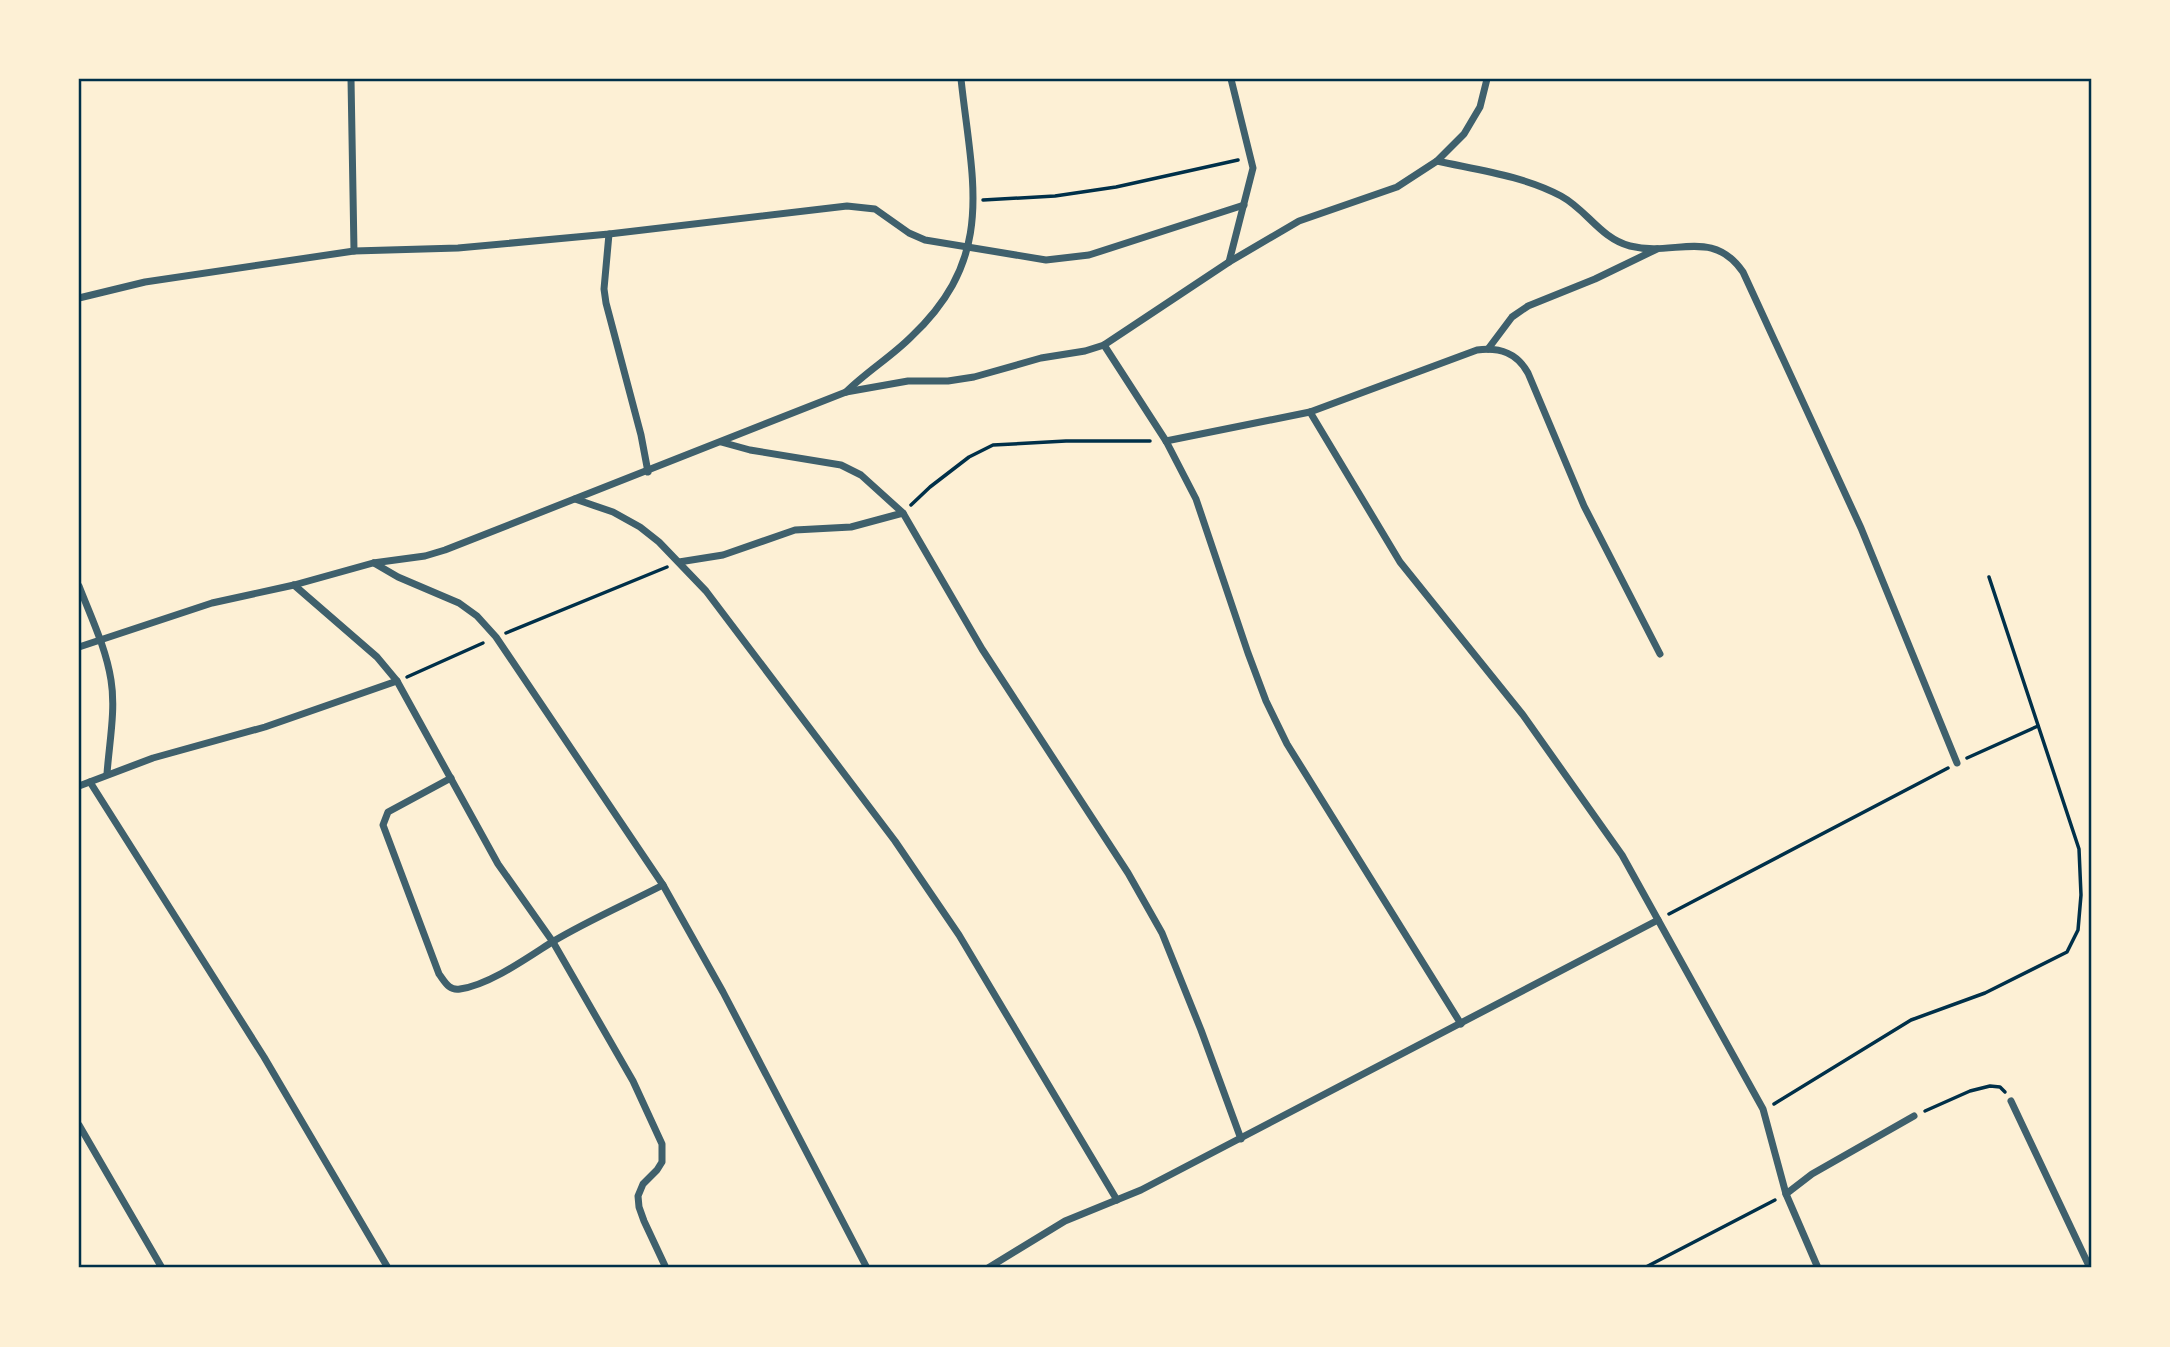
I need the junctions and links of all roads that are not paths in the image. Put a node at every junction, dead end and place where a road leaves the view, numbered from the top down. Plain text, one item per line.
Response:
1 (351, 79) edge
2 (961, 79) edge
3 (1231, 79) edge
4 (1487, 79) edge
5 (1437, 161) junction
6 (1244, 205) junction
7 (608, 234) junction
8 (968, 248) junction
9 (1658, 249) junction
10 (354, 251) junction
11 (1230, 262) junction
12 (79, 298) edge
13 (1104, 345) junction
14 (1488, 349) junction
15 (846, 392) junction
16 (1310, 412) junction
17 (1166, 441) junction
18 (721, 442) junction
19 (648, 472) junction
20 (574, 499) junction
21 (902, 513) junction
22 (679, 562) junction
23 (373, 563) junction
24 (294, 585) junction
25 (79, 586) edge
26 (99, 639) junction
27 (79, 647) edge
28 (1660, 654) dead end
29 (397, 681) junction
30 (1957, 763) road end
31 (107, 774) junction
32 (451, 778) junction
33 (90, 782) junction
34 (79, 786) edge
35 (663, 885) junction
36 (1658, 920) junction
37 (553, 942) junction
38 (1461, 1024) junction
39 (2011, 1101) road end
40 (1914, 1116) road end
41 (79, 1125) edge
42 (1241, 1139) junction
43 (1786, 1194) junction
44 (1117, 1200) junction
45 (162, 1268) edge
46 (388, 1268) edge
47 (666, 1268) edge
48 (867, 1268) edge
49 (988, 1268) edge
50 (1818, 1268) edge
51 (2090, 1268) edge

1 - 10 street
2 - 8 street
3 - 6 street
4 - 5 street
5 - 9 street
5 - 11 street
6 - 8 street
6 - 11 street
7 - 8 street
7 - 10 street
7 - 19 street
8 - 15 street
9 - 14 street
9 - 30 street
10 - 12 street
11 - 13 street
13 - 15 street
13 - 17 street
14 - 16 street
14 - 28 street
15 - 18 street
16 - 17 street
16 - 36 street
17 - 38 street
18 - 19 street
18 - 21 street
19 - 20 street
20 - 22 street
20 - 23 street
21 - 22 street
21 - 42 street
22 - 44 street
23 - 24 street
23 - 35 street
24 - 26 street
24 - 29 street
25 - 26 street
26 - 27 street
26 - 31 street
29 - 31 street
29 - 32 street
31 - 33 street
32 - 37 street
32 - 37 street
33 - 34 street
33 - 46 street
35 - 37 street
35 - 48 street
36 - 38 street
36 - 43 street
37 - 47 street
38 - 42 street
39 - 51 street
40 - 43 street
41 - 45 street
42 - 44 street
43 - 50 street
44 - 49 street

